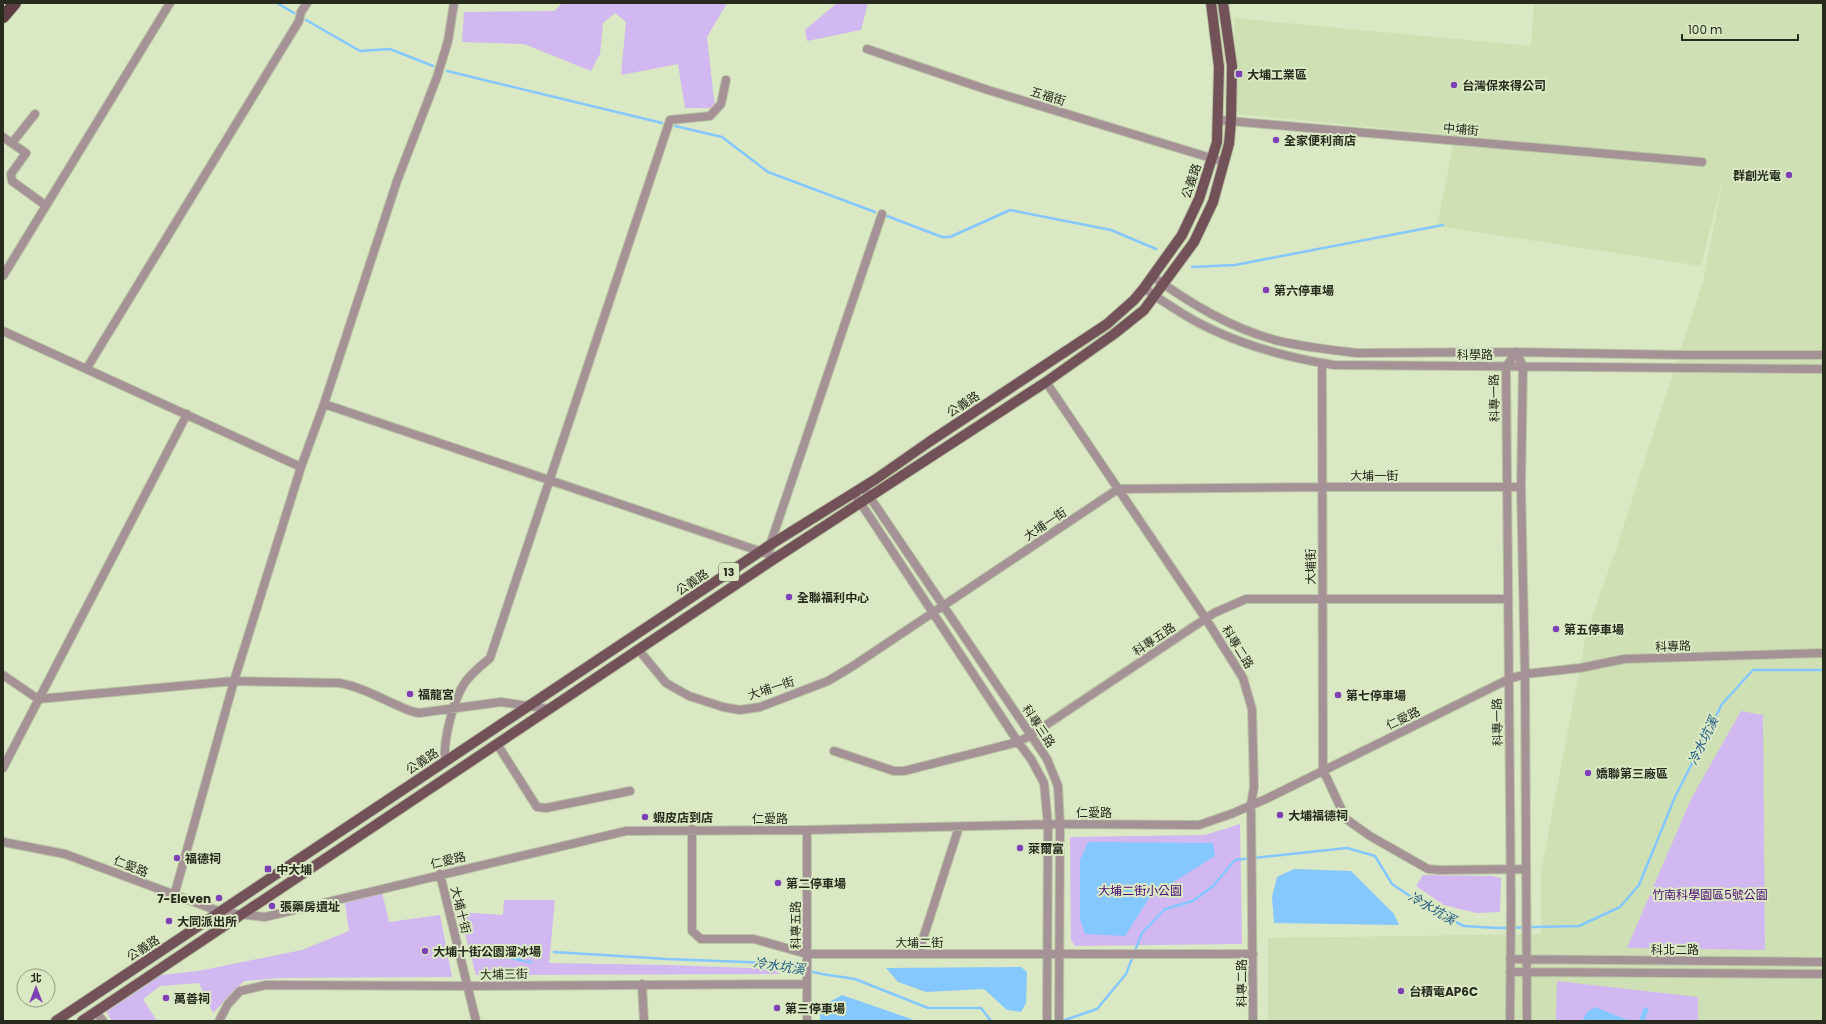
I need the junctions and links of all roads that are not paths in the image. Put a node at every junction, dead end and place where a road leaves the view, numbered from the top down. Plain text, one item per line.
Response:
1 (14, 3) edge
2 (170, 3) edge
3 (308, 3) edge
4 (454, 3) edge
5 (1210, 3) edge
6 (1223, 3) edge
7 (3, 17) edge
8 (867, 48) dead end
9 (726, 80) dead end
10 (35, 114) dead end
11 (1218, 120) junction
12 (1231, 121) junction
13 (3, 137) edge
14 (12, 143) junction
15 (1212, 158) junction
16 (1224, 162) junction
17 (1702, 162) dead end
18 (45, 205) junction
19 (882, 214) dead end
20 (3, 276) edge
21 (1152, 276) junction
22 (1163, 284) junction
23 (1144, 288) junction
24 (1153, 296) junction
25 (3, 331) edge
26 (1516, 352) junction
27 (1684, 355) junction
28 (1823, 355) edge
29 (1322, 363) junction
30 (1524, 366) junction
31 (1506, 367) junction
32 (87, 368) junction
33 (1684, 368) junction
34 (1823, 369) edge
35 (1046, 382) junction
36 (324, 404) junction
37 (187, 414) junction
38 (929, 442) junction
39 (922, 464) junction
40 (301, 467) junction
41 (549, 480) junction
42 (863, 487) junction
43 (1322, 487) junction
44 (1507, 487) junction
45 (1521, 487) junction
46 (1118, 489) junction
47 (854, 493) junction
48 (870, 497) junction
49 (861, 503) junction
50 (770, 545) junction
51 (760, 551) junction
52 (776, 557) junction
53 (1322, 598) junction
54 (1508, 599) junction
55 (943, 607) junction
56 (934, 613) junction
57 (1206, 619) junction
58 (638, 649) junction
59 (1823, 653) edge
60 (1525, 674) junction
61 (3, 675) edge
62 (1509, 679) junction
63 (234, 681) junction
64 (38, 699) junction
65 (529, 707) junction
66 (454, 709) junction
67 (550, 709) junction
68 (1031, 735) junction
69 (1018, 742) junction
70 (497, 744) junction
71 (834, 751) dead end
72 (445, 761) junction
73 (3, 768) edge
74 (1323, 770) junction
75 (630, 790) dead end
76 (1252, 804) junction
77 (1060, 824) junction
78 (1048, 825) junction
79 (959, 827) junction
80 (692, 829) junction
81 (807, 830) junction
82 (3, 842) edge
83 (1511, 869) junction
84 (1526, 869) junction
85 (440, 874) junction
86 (174, 896) junction
87 (221, 912) junction
88 (238, 915) junction
89 (918, 954) junction
90 (1046, 954) junction
91 (1058, 954) junction
92 (1253, 954) junction
93 (807, 957) junction
94 (1510, 959) junction
95 (1526, 960) junction
96 (1823, 962) edge
97 (1510, 972) junction
98 (1527, 974) junction
99 (1823, 974) edge
100 (807, 981) junction
101 (642, 984) junction
102 (468, 986) junction
103 (96, 1012) junction
104 (1047, 1018) edge
105 (56, 1021) edge
106 (82, 1021) edge
107 (103, 1021) edge
108 (219, 1021) edge
109 (476, 1021) edge
110 (644, 1021) edge
111 (807, 1021) edge
112 (1059, 1021) edge
113 (1253, 1021) edge
114 (1510, 1021) edge
115 (1527, 1021) edge

1 - 7 highway
2 - 18 street
3 - 32 street
4 - 36 street
5 - 11 main road, 公義路 / 13
6 - 12 main road, 13
8 - 15 street, 五福街
9 - 41 street
10 - 14 street
11 - 12 street, 中埔街
11 - 15 main road, 公義路 / 13
12 - 16 main road, 13
12 - 17 street, 中埔街
13 - 14 street
14 - 18 street
15 - 16 street, 五福街
15 - 21 main road, 公義路 / 13
16 - 22 main road, 13
18 - 20 street
19 - 50 street
21 - 22 street, 科學路
21 - 23 main road, 公義路 / 13
22 - 24 main road, 13
22 - 26 street, 科學路
23 - 24 street, 科學路
23 - 38 main road, 公義路 / 13
24 - 29 street, 科學路
24 - 35 main road, 13
25 - 32 street
26 - 27 street, 科學路
26 - 30 street
26 - 31 street, 科專一路
27 - 28 street, 科學路
27 - 33 street
29 - 31 street, 科學路
29 - 43 street, 大埔街
30 - 31 street, 科學路
30 - 33 street, 科學路
30 - 45 street
31 - 44 street, 科專一路
32 - 37 street
33 - 34 street, 科學路
35 - 39 main road, 13
35 - 46 street, 科專二路
36 - 40 street
36 - 41 street
37 - 40 street
37 - 64 street
38 - 39 street
38 - 42 main road, 公義路 / 13
39 - 48 main road, 13
40 - 63 street
41 - 51 street
41 - 66 street
42 - 47 main road, 公義路 / 13
42 - 48 street, 科專三路
43 - 44 street, 大埔一街
43 - 46 street, 大埔一街
43 - 53 street, 大埔街
44 - 45 street, 大埔一街
44 - 54 street, 科專一路
45 - 60 street
46 - 55 street, 大埔一街
46 - 57 street, 科專二路
47 - 49 street, 科專三路
47 - 50 main road, 公義路 / 13
48 - 49 main road, 13
48 - 55 street, 科專三路
49 - 52 main road, 13
49 - 56 street, 科專三路
50 - 51 main road, 公義路 / 13
50 - 52 street
51 - 52 street
51 - 65 main road, 公義路 / 13
52 - 58 main road, 13
53 - 54 street, 科專五路
53 - 57 street, 科專五路
53 - 74 street, 大埔街
54 - 62 street, 科專一路
55 - 56 street, 大埔一街
55 - 68 street, 科專三路
56 - 58 street, 大埔一街
56 - 69 street, 科專三路
57 - 68 street, 科專五路
57 - 76 street, 科專二路
58 - 67 main road, 13
59 - 60 street, 科專路
60 - 62 street, 仁愛路
60 - 84 street
61 - 64 street
62 - 74 street, 仁愛路
62 - 83 street, 科專一路
63 - 64 street
63 - 66 street
63 - 86 street
64 - 73 street
65 - 66 street
65 - 67 street
65 - 72 main road, 公義路 / 13
66 - 72 street
67 - 70 main road, 13
68 - 69 street, 科專五路
68 - 77 street, 科專三路
69 - 71 street, 科專五路
69 - 78 street, 科專三路
70 - 75 street
70 - 88 main road, 13
72 - 87 main road, 公義路 / 13
74 - 76 street, 仁愛路
74 - 83 street
76 - 77 street, 仁愛路
76 - 92 street, 科專二路
77 - 78 street, 仁愛路
77 - 91 street, 科專三路
78 - 79 street, 仁愛路
78 - 90 street, 科專三路
79 - 81 street, 仁愛路
79 - 89 street
80 - 81 street, 仁愛路
80 - 85 street, 仁愛路
80 - 93 street, 大埔二街
81 - 93 street, 科專五路
82 - 86 street, 仁愛路
83 - 84 street
83 - 94 street, 科專一路
84 - 95 street
85 - 88 street, 仁愛路
85 - 102 street, 大埔十街
86 - 87 street, 仁愛路
87 - 88 street, 仁愛路
87 - 105 main road, 公義路 / 13
88 - 103 main road, 13
89 - 90 street, 大埔二街
89 - 93 street, 大埔二街
90 - 91 street, 大埔二街
90 - 104 street, 科專三路
91 - 92 street, 大埔二街
91 - 112 street, 科專三路
92 - 113 street, 科專二路
93 - 100 street, 科專五路
94 - 95 street, 科北二路
94 - 97 street, 科專一路
95 - 96 street, 科北二路
95 - 98 street
97 - 98 street, 科北二路
97 - 114 street, 科專一路
98 - 99 street, 科北二路
98 - 115 street
100 - 101 street, 大埔三街
100 - 111 street, 科專五路
101 - 102 street, 大埔三街
101 - 110 street
102 - 108 street, 大埔三街
102 - 109 street, 大埔十街
103 - 106 main road, 13
103 - 107 street

